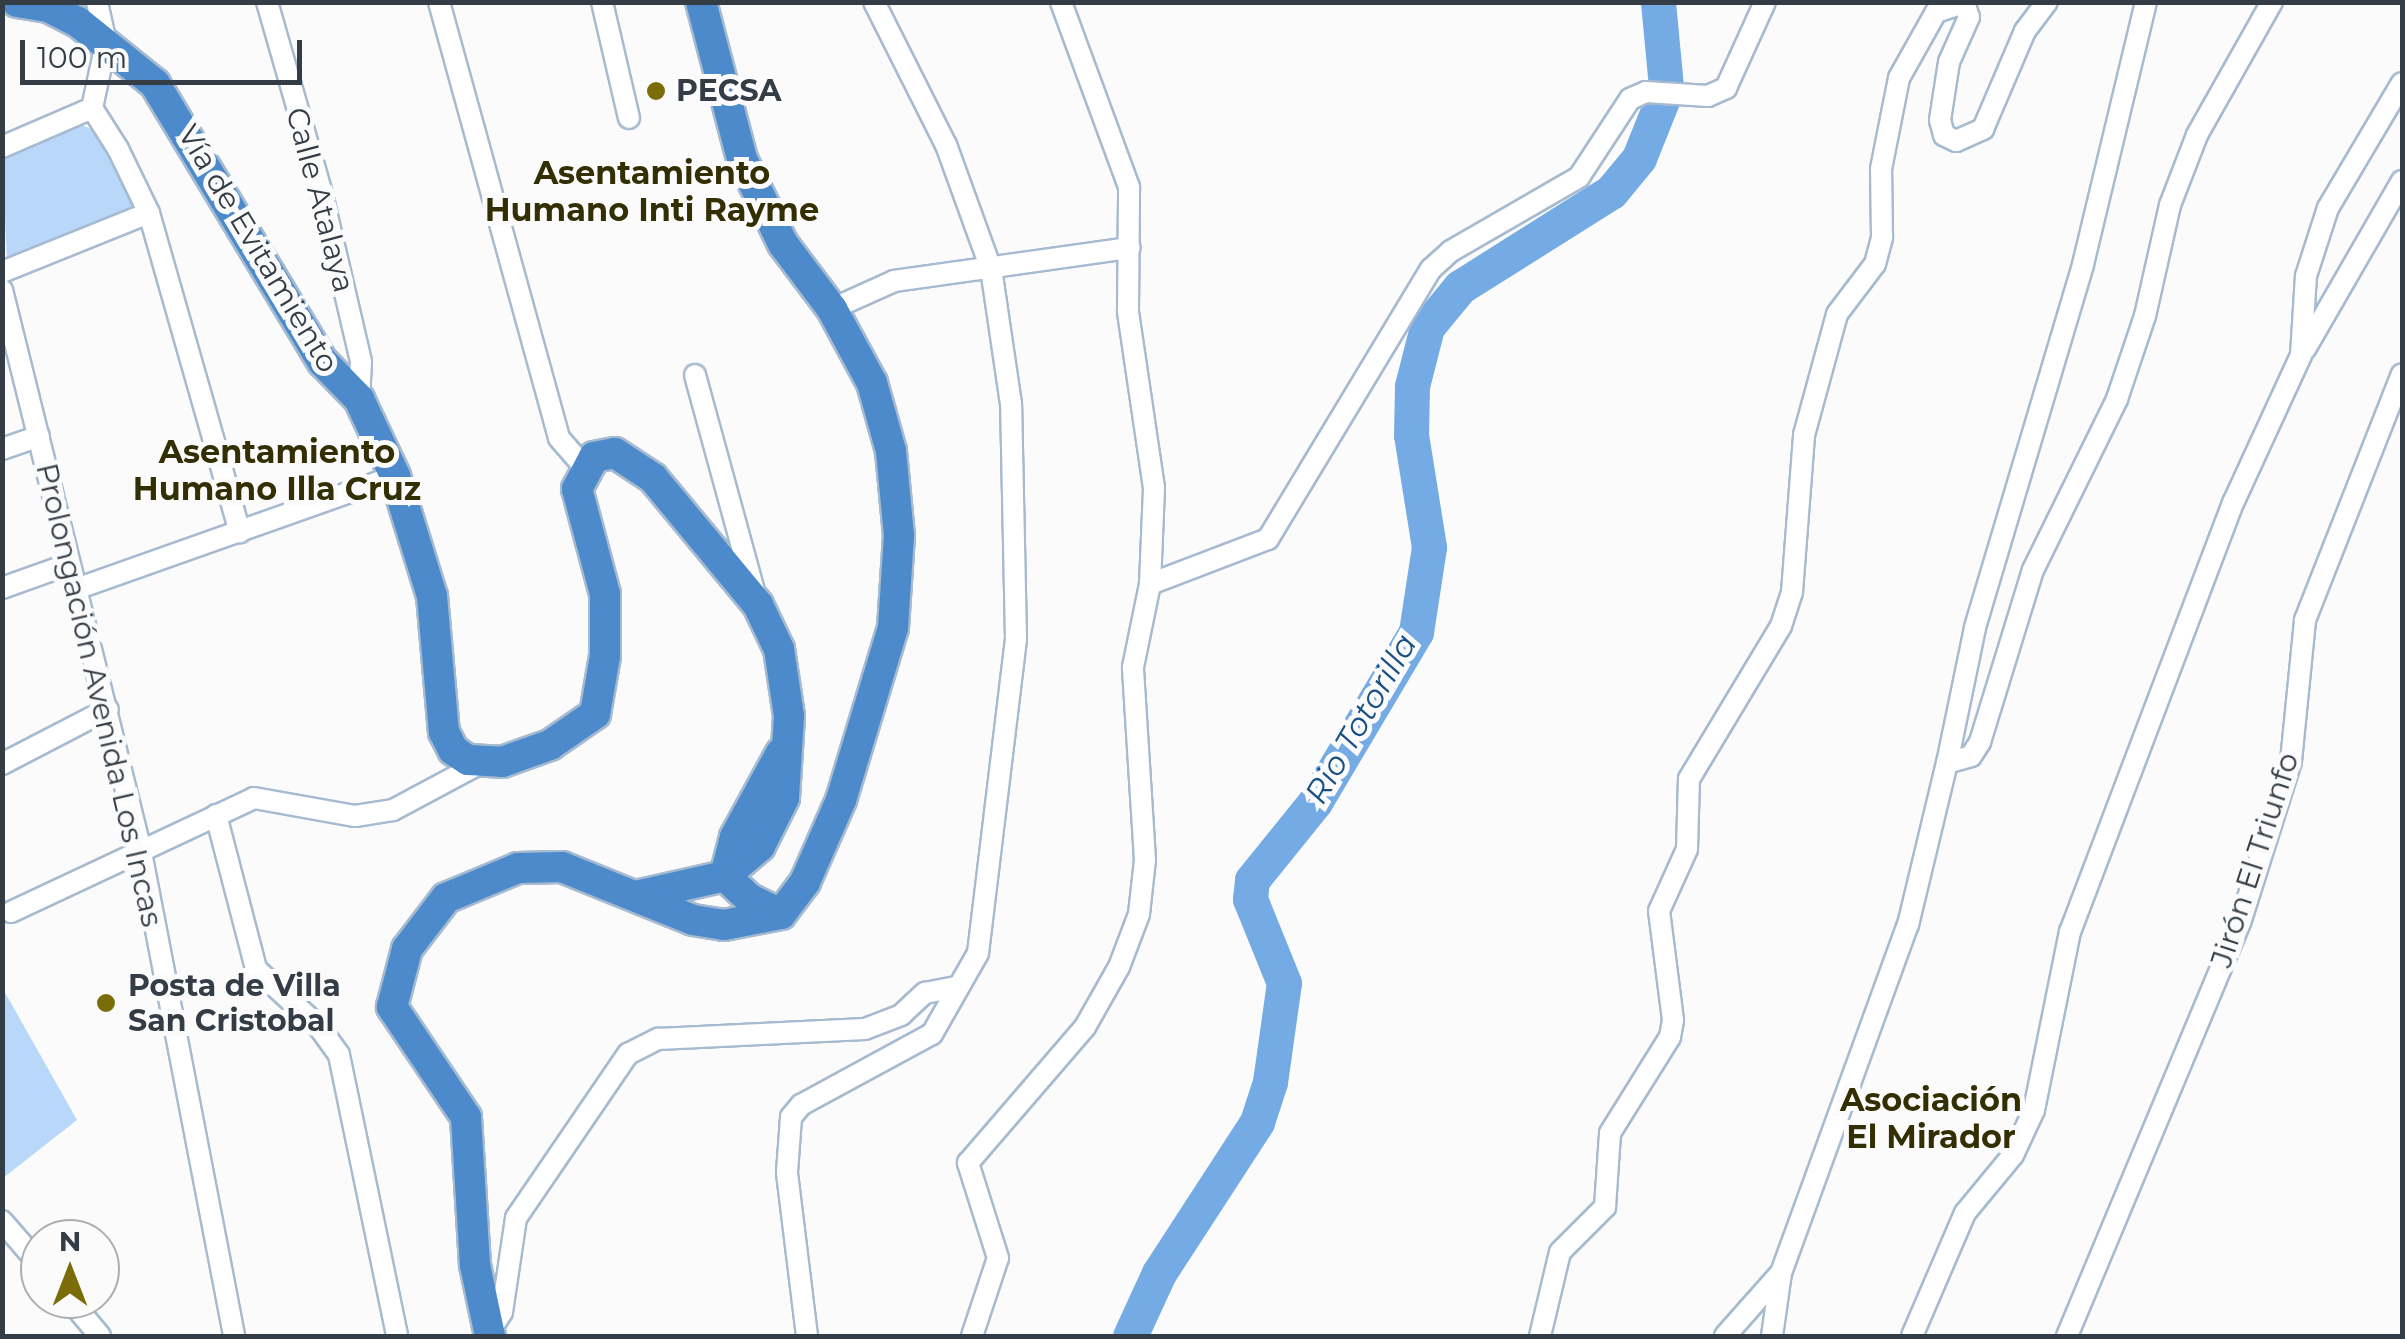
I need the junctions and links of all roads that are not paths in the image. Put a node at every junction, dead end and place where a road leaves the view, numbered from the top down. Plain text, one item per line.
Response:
1 (18, 2) edge
2 (97, 2) edge
3 (266, 2) edge
4 (439, 2) edge
5 (602, 2) edge
6 (701, 2) edge
7 (874, 2) edge
8 (1061, 2) edge
9 (1765, 2) edge
10 (2048, 2) edge
11 (2146, 2) edge
12 (2272, 2) edge
13 (1964, 3) edge
14 (106, 44) junction
15 (2402, 83) edge
16 (92, 108) junction
17 (629, 118) dead end
18 (2, 147) edge
19 (2402, 181) edge
20 (149, 212) junction
21 (1130, 248) junction
22 (991, 269) junction
23 (2, 272) edge
24 (4, 300) edge
25 (832, 309) junction
26 (2301, 355) junction
27 (2402, 374) edge
28 (695, 375) dead end
29 (360, 399) junction
30 (39, 436) junction
31 (2, 449) edge
32 (585, 468) junction
33 (396, 476) junction
34 (240, 532) junction
35 (69, 564) junction
36 (1150, 584) junction
37 (2, 588) edge
38 (76, 588) junction
39 (758, 606) junction
40 (108, 709) junction
41 (483, 762) junction
42 (1947, 763) junction
43 (2, 764) edge
44 (216, 815) junction
45 (140, 848) junction
46 (724, 876) junction
47 (636, 896) junction
48 (11, 912) dead end
49 (781, 914) junction
50 (955, 987) junction
51 (2, 1221) edge
52 (20, 1242) edge
53 (1781, 1273) junction
54 (489, 1334) edge
55 (234, 1336) edge
56 (397, 1336) edge
57 (807, 1336) edge
58 (972, 1336) edge
59 (1540, 1336) edge
60 (1725, 1336) edge
61 (1772, 1336) edge
62 (1912, 1336) edge
63 (2067, 1336) edge

1 - 14 highway, Vía de Evitamiento
2 - 14 street
3 - 29 street, Calle Atalaya
4 - 32 street
5 - 17 street
6 - 25 highway
7 - 22 street
8 - 21 street
9 - 36 street
10 - 13 street
11 - 42 street
12 - 42 street
13 - 59 street
14 - 16 street
14 - 29 highway, Vía de Evitamiento
15 - 26 street
16 - 18 street
16 - 20 street
19 - 26 street
20 - 23 street
20 - 34 street
21 - 22 street
21 - 36 street
22 - 25 street
22 - 50 street
24 - 30 street, Prolongación Avenida Los Incas
25 - 49 highway
26 - 62 street
27 - 63 street, Jirón El Triunfo
28 - 39 street
29 - 33 highway, Vía de Evitamiento
30 - 31 street
30 - 35 street, Prolongación Avenida Los Incas
32 - 39 highway
32 - 41 highway
33 - 34 street
33 - 41 highway, Vía de Evitamiento
34 - 38 street
35 - 37 street
35 - 38 street, Prolongación Avenida Los Incas
36 - 58 street
38 - 40 street, Prolongación Avenida Los Incas
39 - 46 highway
40 - 43 street
40 - 45 street, Prolongación Avenida Los Incas
41 - 44 street
42 - 53 street
44 - 45 street
44 - 56 street
45 - 48 street
45 - 55 street, Prolongación Avenida Los Incas
46 - 47 highway
46 - 49 highway
47 - 49 highway
47 - 54 highway
50 - 54 street
50 - 57 street
51 - 52 street
53 - 60 street
53 - 61 street

